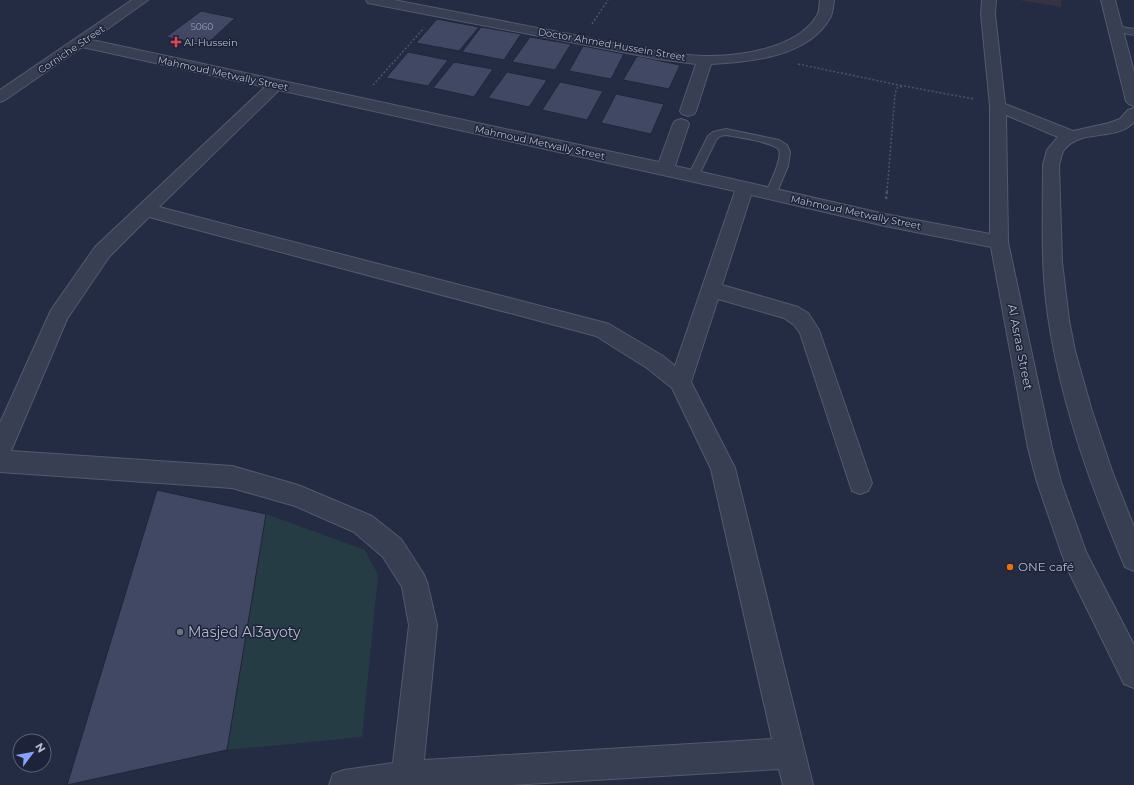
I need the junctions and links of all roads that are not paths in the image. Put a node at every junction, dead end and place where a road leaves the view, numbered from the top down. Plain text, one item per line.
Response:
1 (142, 0) edge
2 (373, 0) edge
3 (827, 0) edge
4 (989, 0) edge
5 (1108, 0) edge
6 (1115, 29) junction
7 (1134, 32) edge
8 (80, 42) junction
9 (705, 60) junction
10 (275, 85) junction
11 (0, 97) edge
12 (1134, 101) edge
13 (998, 106) junction
14 (1134, 113) edge
15 (1071, 136) junction
16 (665, 169) junction
17 (693, 176) junction
18 (745, 188) junction
19 (771, 194) junction
20 (146, 210) junction
21 (999, 242) junction
22 (710, 289) junction
23 (680, 382) junction
24 (0, 449) edge
25 (0, 461) edge
26 (860, 483) dead end
27 (1134, 558) edge
28 (1134, 674) edge
29 (791, 753) junction
30 (407, 776) junction
31 (344, 785) edge
32 (798, 785) edge

1 - 8 street, Corniche Street
2 - 9 street, Doctor Ahmed Hussein Street
3 - 9 street, Doctor Ahmed Hussein Street
4 - 13 street, Al Asraa Street
5 - 6 street
6 - 7 lane
6 - 12 street
8 - 10 street, Mahmoud Metwally Street
8 - 11 street, Corniche Street
9 - 16 street
10 - 16 street, Mahmoud Metwally Street
10 - 20 street
13 - 15 street
13 - 21 street, Al Asraa Street
14 - 15 street
15 - 27 street
16 - 17 street, Mahmoud Metwally Street
17 - 18 street, Mahmoud Metwally Street
17 - 19 lane
18 - 19 street, Mahmoud Metwally Street
18 - 22 street
19 - 21 street, Mahmoud Metwally Street
20 - 23 street
20 - 24 street
21 - 28 street, Al Asraa Street
22 - 23 street
22 - 26 street
23 - 29 street
25 - 30 street
29 - 30 street
29 - 32 street
30 - 31 street

